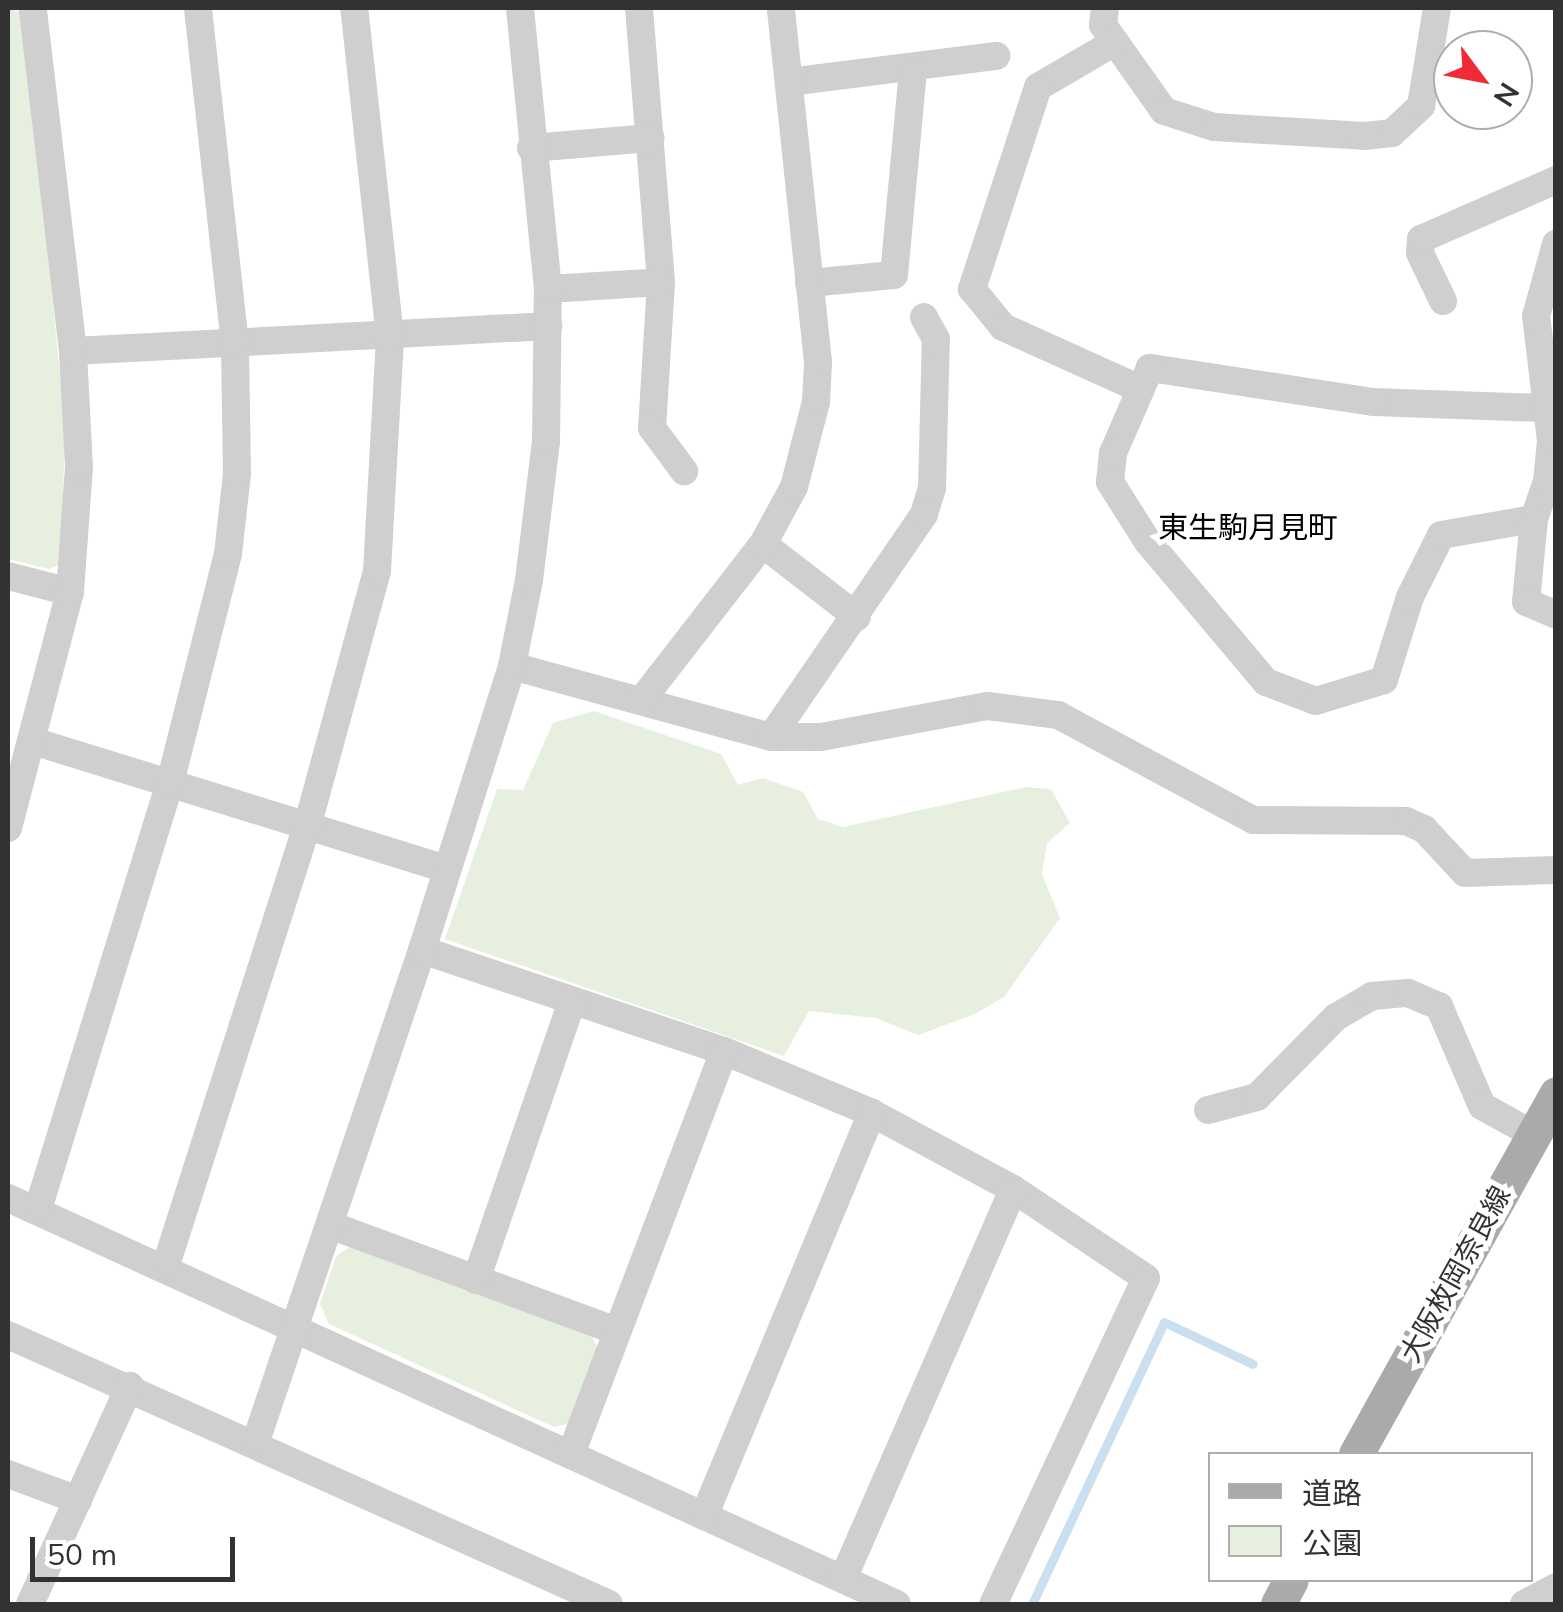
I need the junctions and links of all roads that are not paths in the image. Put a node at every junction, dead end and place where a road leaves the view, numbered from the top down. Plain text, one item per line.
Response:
1 (34, 8) edge
2 (198, 8) edge
3 (354, 8) edge
4 (520, 8) edge
5 (640, 8) edge
6 (781, 8) edge
7 (1104, 8) edge
8 (1436, 8) edge
9 (1115, 42) junction
10 (996, 56) dead end
11 (914, 70) junction
12 (789, 82) junction
13 (651, 138) junction
14 (531, 148) junction
15 (1556, 180) edge
16 (1556, 244) edge
17 (661, 282) junction
18 (809, 282) junction
19 (548, 289) junction
20 (1443, 301) dead end
21 (924, 317) dead end
22 (548, 326) junction
23 (390, 337) junction
24 (235, 344) junction
25 (74, 352) junction
26 (1138, 388) junction
27 (1542, 408) junction
28 (684, 471) dead end
29 (1534, 519) junction
30 (763, 544) junction
31 (8, 576) edge
32 (70, 592) junction
33 (1556, 615) edge
34 (857, 616) junction
35 (512, 666) junction
36 (641, 701) junction
37 (771, 737) junction
38 (33, 741) junction
39 (170, 782) junction
40 (307, 827) junction
41 (8, 828) edge
42 (447, 868) junction
43 (1556, 870) edge
44 (422, 950) junction
45 (572, 1001) junction
46 (724, 1052) junction
47 (1556, 1094) edge
48 (1208, 1110) dead end
49 (872, 1113) junction
50 (1534, 1135) junction
51 (1012, 1189) junction
52 (8, 1198) edge
53 (38, 1209) junction
54 (330, 1225) junction
55 (166, 1265) junction
56 (476, 1280) junction
57 (296, 1326) junction
58 (617, 1331) junction
59 (8, 1334) edge
60 (130, 1386) junction
61 (256, 1441) junction
62 (1357, 1452) edge
63 (571, 1454) junction
64 (8, 1474) edge
65 (78, 1500) junction
66 (704, 1516) junction
67 (843, 1580) junction
68 (1290, 1582) edge
69 (1556, 1587) edge
70 (30, 1604) edge
71 (608, 1604) edge
72 (897, 1604) edge
73 (993, 1604) edge
74 (1278, 1604) edge
75 (1524, 1604) edge

1 - 25 street
2 - 24 street
3 - 23 street
4 - 14 street
5 - 13 street
6 - 12 street
7 - 9 street
8 - 9 street
9 - 26 street
10 - 11 street
11 - 12 street
11 - 18 street
12 - 18 street
13 - 14 street
13 - 17 street
14 - 19 street
15 - 20 street
16 - 27 street
17 - 19 street
17 - 28 street
18 - 30 street
19 - 22 street
21 - 34 street
22 - 23 street
22 - 35 street
23 - 24 street
23 - 40 street
24 - 25 street
24 - 39 street
25 - 32 street
26 - 27 street
26 - 29 street
27 - 29 street
29 - 33 street
30 - 34 street
30 - 36 street
31 - 32 street
32 - 38 street
34 - 37 street
35 - 36 street
35 - 42 street
36 - 37 street
37 - 43 street
38 - 39 street
38 - 41 street
39 - 40 street
39 - 53 street
40 - 42 street
40 - 55 street
42 - 44 street
44 - 45 street
44 - 54 street
45 - 46 street
45 - 56 street
46 - 49 street
46 - 58 street
47 - 50 main road, 大阪枚岡奈良線
48 - 50 street
49 - 51 street
49 - 66 street
50 - 62 main road, 大阪枚岡奈良線
51 - 67 street
51 - 73 street
52 - 53 street
53 - 55 street
54 - 56 street
54 - 57 street
55 - 57 street
56 - 58 street
57 - 61 street
57 - 63 street
58 - 63 street
59 - 60 street
60 - 61 street
60 - 65 street
61 - 71 street
63 - 66 street
64 - 65 street
65 - 70 street
66 - 67 street
67 - 72 street
68 - 74 main road
69 - 75 street

